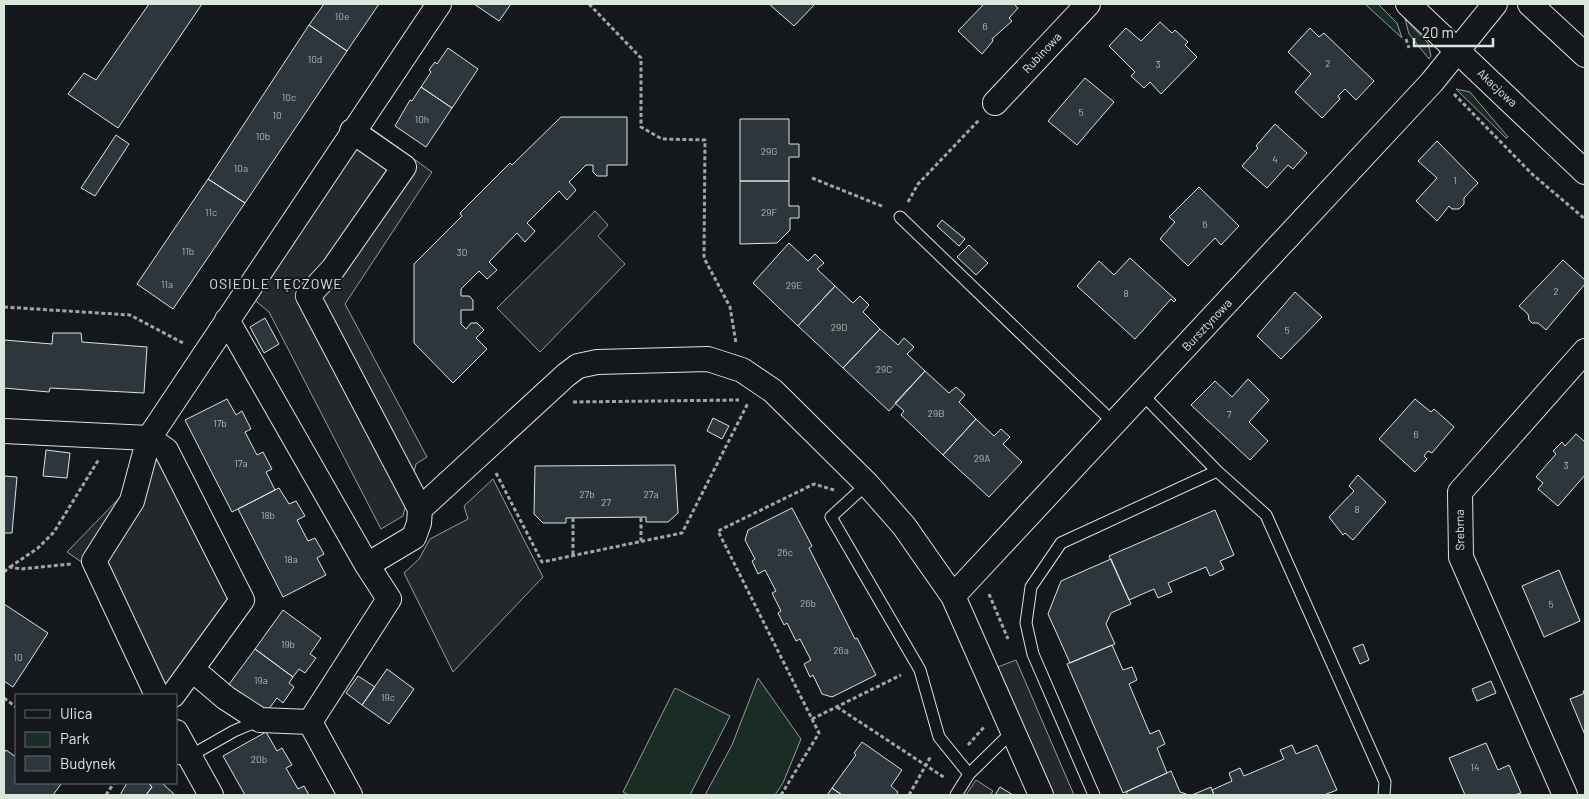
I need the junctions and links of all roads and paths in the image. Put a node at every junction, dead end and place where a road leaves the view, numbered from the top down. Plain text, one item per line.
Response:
1 (439, 4) edge
2 (589, 4) edge
3 (1088, 4) edge
4 (1408, 4) edge
5 (1495, 4) edge
6 (1530, 4) edge
7 (1457, 50) junction
8 (1585, 55) edge
9 (1449, 88) dead end
10 (995, 103) joint
11 (352, 131) junction
12 (1585, 172) edge
13 (812, 178) dead end
14 (900, 217) junction
15 (1585, 219) edge
16 (4, 306) edge
17 (227, 320) junction
18 (737, 344) dead end
19 (1585, 351) edge
20 (204, 354) junction
21 (1143, 395) junction
22 (566, 402) dead end
23 (1115, 424) junction
24 (4, 430) edge
25 (113, 436) junction
26 (149, 438) junction
27 (494, 470) dead end
28 (1217, 471) junction
29 (859, 491) junction
30 (420, 509) junction
31 (572, 518) dead end
32 (641, 518) dead end
33 (642, 541) junction
34 (573, 555) junction
35 (94, 561) junction
36 (367, 565) junction
37 (10, 567) junction
38 (4, 572) edge
39 (953, 596) junction
40 (918, 667) junction
41 (193, 670) junction
42 (157, 694) edge
43 (174, 694) edge
44 (4, 698) edge
45 (15, 706) edge
46 (837, 707) junction
47 (260, 720) junction
48 (812, 720) junction
49 (310, 722) junction
50 (986, 724) dead end
51 (982, 730) dead end
52 (1012, 732) junction
53 (939, 737) junction
54 (178, 739) edge
55 (183, 757) edge
56 (927, 766) junction
57 (969, 774) junction
58 (113, 784) edge
59 (958, 792) edge
60 (106, 795) edge
61 (211, 795) edge
62 (350, 795) edge
63 (780, 795) edge
64 (909, 795) edge
65 (1041, 795) edge
66 (1094, 795) edge
67 (1384, 795) edge
68 (1565, 795) edge

1 - 11 street
2 - 18 path
3 - 10 street, Rubinowa
4 - 7 street, Akacjowa
5 - 7 street, Bursztynowa
6 - 8 street
7 - 12 street, Akacjowa
7 - 21 street, Bursztynowa
9 - 15 path
10 - 14 path
11 - 17 street
11 - 30 street
13 - 14 path
14 - 23 lane
16 - 20 path
17 - 20 street
17 - 36 street
19 - 68 street, Srebrna
20 - 26 street
21 - 23 street, Bursztynowa
21 - 28 lane
22 - 33 path
23 - 39 street, Bursztynowa
24 - 25 street
25 - 26 street
25 - 37 path
26 - 35 street
26 - 41 street
27 - 34 path
28 - 66 lane
28 - 67 lane
29 - 30 street
29 - 39 street
29 - 40 lane
29 - 48 path
30 - 36 street
31 - 34 path
32 - 33 path
33 - 34 path
35 - 37 path
35 - 42 street
36 - 49 street
37 - 38 path
39 - 52 street
40 - 46 path
40 - 53 lane
41 - 43 street
41 - 47 street
44 - 45 path
46 - 48 path
46 - 56 path
47 - 49 street
47 - 55 lane
48 - 63 path
49 - 62 street
50 - 51 path
52 - 57 lane
52 - 65 street
53 - 56 path
53 - 57 lane
54 - 55 street
55 - 61 street
56 - 59 path
56 - 64 path
57 - 59 lane
58 - 60 path

